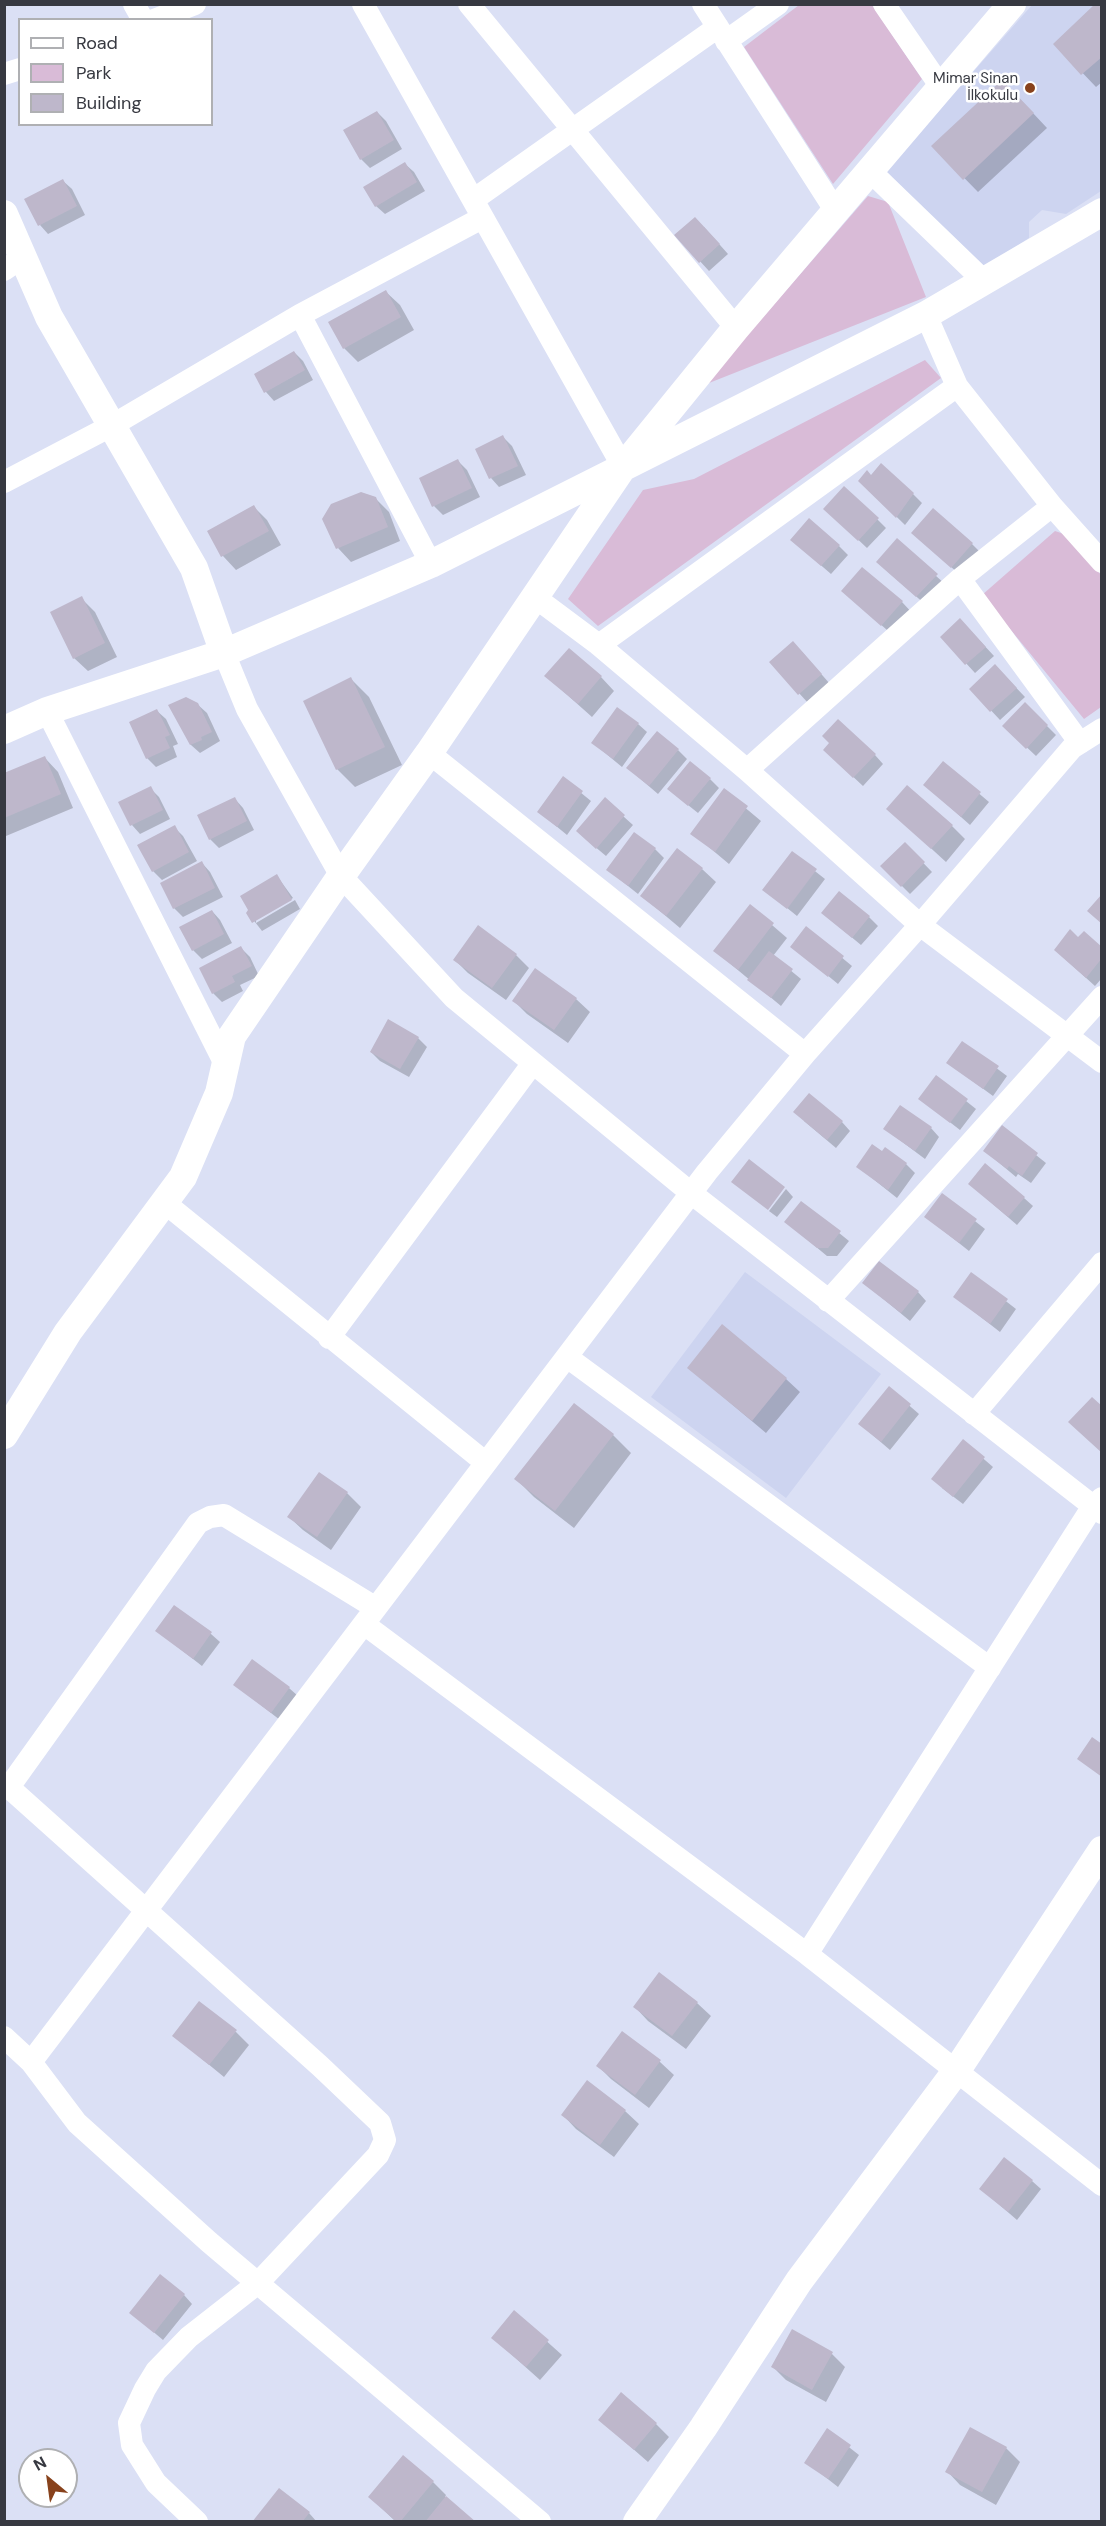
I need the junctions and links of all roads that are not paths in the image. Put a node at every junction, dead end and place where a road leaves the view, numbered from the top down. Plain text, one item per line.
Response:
1 (134, 4) edge
2 (195, 4) edge
3 (363, 4) edge
4 (469, 4) edge
5 (703, 4) edge
6 (778, 4) edge
7 (884, 4) edge
8 (1012, 4) edge
9 (142, 18) edge
10 (159, 18) edge
11 (722, 34) junction
12 (941, 87) junction
13 (572, 130) junction
14 (870, 171) junction
15 (478, 209) junction
16 (835, 210) junction
17 (1101, 212) edge
18 (4, 214) edge
19 (14, 264) edge
20 (984, 281) junction
21 (300, 315) junction
22 (926, 315) junction
23 (736, 328) junction
24 (957, 386) junction
25 (111, 426) junction
26 (623, 467) junction
27 (4, 482) edge
28 (1052, 506) junction
29 (1101, 562) edge
30 (431, 564) junction
31 (960, 579) junction
32 (536, 598) junction
33 (599, 645) junction
34 (224, 653) junction
35 (47, 711) junction
36 (1101, 729) edge
37 (4, 730) edge
38 (1080, 743) junction
39 (429, 753) junction
40 (747, 770) junction
41 (341, 876) junction
42 (920, 926) junction
43 (1101, 997) edge
44 (1067, 1036) junction
45 (805, 1054) junction
46 (1101, 1062) edge
47 (532, 1063) junction
48 (226, 1066) junction
49 (691, 1193) junction
50 (165, 1203) junction
51 (1101, 1263) edge
52 (828, 1301) junction
53 (329, 1338) junction
54 (567, 1357) junction
55 (974, 1414) junction
56 (4, 1435) edge
57 (486, 1463) junction
58 (1099, 1506) edge
59 (370, 1616) junction
60 (990, 1668) junction
61 (7, 1785) edge
62 (1098, 1860) edge
63 (147, 1910) junction
64 (807, 1954) junction
65 (4, 2037) edge
66 (31, 2062) junction
67 (957, 2070) junction
68 (1101, 2185) edge
69 (258, 2283) junction
70 (197, 2522) edge
71 (540, 2522) edge
72 (637, 2522) edge

1 - 9 street
2 - 10 street
3 - 15 street
4 - 13 street
5 - 11 street
6 - 11 street
7 - 12 street
8 - 12 street
11 - 13 street
11 - 16 street
12 - 14 street
13 - 15 street
13 - 23 street
14 - 16 street
14 - 20 street
15 - 21 street
15 - 26 street
16 - 23 street
17 - 20 street
18 - 19 street
19 - 25 street
20 - 22 street
21 - 25 street
21 - 30 street
22 - 24 street
22 - 26 street
23 - 26 street
24 - 28 street
24 - 33 street
25 - 27 street
25 - 34 street
26 - 30 street
26 - 32 street
28 - 29 street
28 - 31 street
30 - 34 street
31 - 38 street
31 - 40 street
32 - 33 street
32 - 39 street
33 - 40 street
34 - 35 street
34 - 41 street
35 - 37 street
35 - 48 street
36 - 38 street
38 - 42 street
39 - 41 street
39 - 45 street
40 - 42 street
41 - 47 street
41 - 48 street
42 - 44 street
42 - 45 street
43 - 44 street
44 - 46 street
44 - 52 street
45 - 49 street
47 - 49 street
47 - 53 street
48 - 50 street
49 - 52 street
49 - 54 street
50 - 53 street
50 - 56 street
51 - 55 street
52 - 55 street
53 - 57 street
54 - 57 street
54 - 60 street
55 - 58 street
57 - 59 street
58 - 60 street
59 - 61 street
59 - 63 street
59 - 64 street
60 - 64 street
61 - 63 street
62 - 67 street
63 - 66 street
63 - 69 street
64 - 67 street
65 - 66 street
66 - 69 street
67 - 68 street
67 - 72 street
69 - 70 street
69 - 71 street

